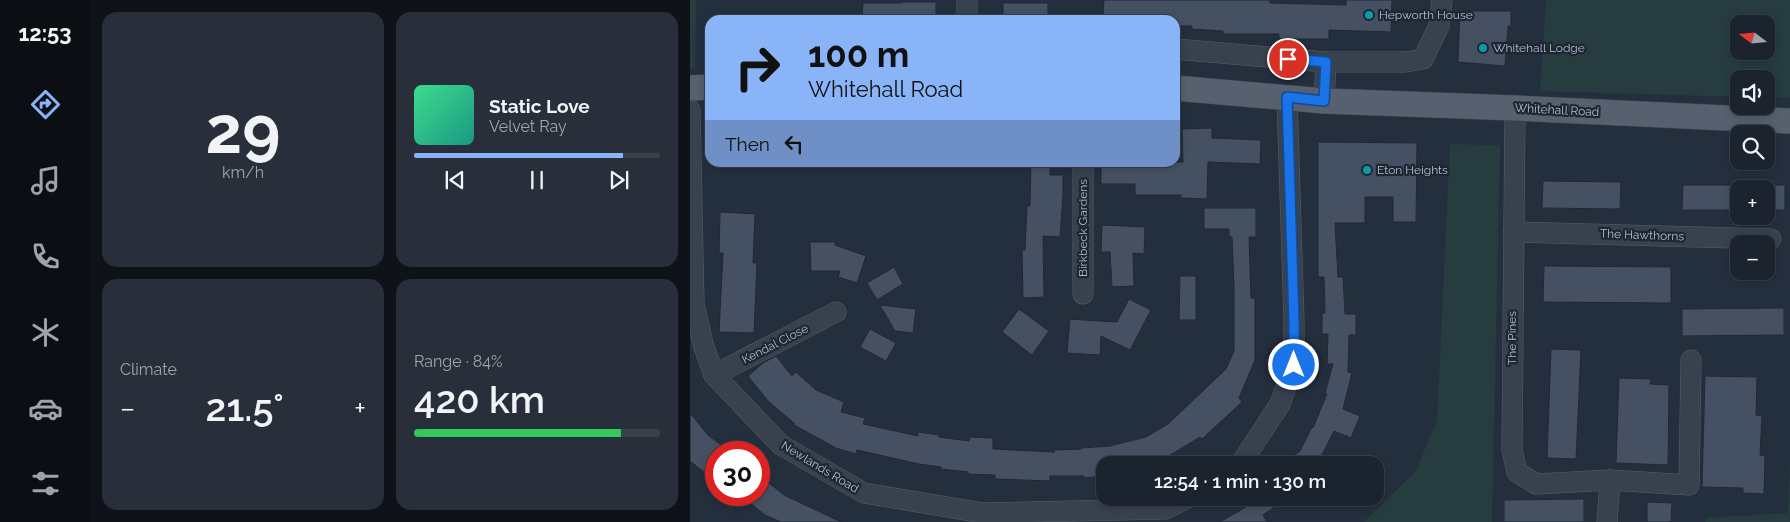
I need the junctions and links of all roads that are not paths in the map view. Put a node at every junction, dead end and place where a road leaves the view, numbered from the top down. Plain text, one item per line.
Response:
1 (967, 0) edge
2 (1442, 0) edge
3 (967, 15) edge
4 (1180, 49) edge
5 (1326, 62) junction
6 (705, 87) edge
7 (690, 88) edge
8 (1180, 88) edge
9 (1287, 97) junction
10 (1324, 101) junction
11 (1515, 108) junction
12 (690, 110) edge
13 (1790, 121) edge
14 (1083, 167) edge
15 (1513, 232) junction
16 (1730, 238) edge
17 (1083, 294) dead end
18 (836, 312) dead end
19 (1691, 360) dead end
20 (714, 375) junction
21 (1246, 456) edge
22 (1610, 480) junction
23 (1171, 506) edge
24 (1607, 522) edge

1 - 3 street
2 - 5 street
4 - 5 street
5 - 10 street
6 - 7 main road
8 - 9 main road, Whitehall Road
9 - 10 main road, Whitehall Road
9 - 21 street
10 - 11 main road, Whitehall Road
11 - 13 main road, Whitehall Road
11 - 15 street, The Pines
12 - 20 street, Newlands Road
14 - 17 street, Birkbeck Gardens
15 - 16 street, The Hawthorns
15 - 22 street, The Pines
18 - 20 street, Kendal Close
19 - 22 street, The Pines
20 - 23 street, Newlands Road
22 - 24 street

